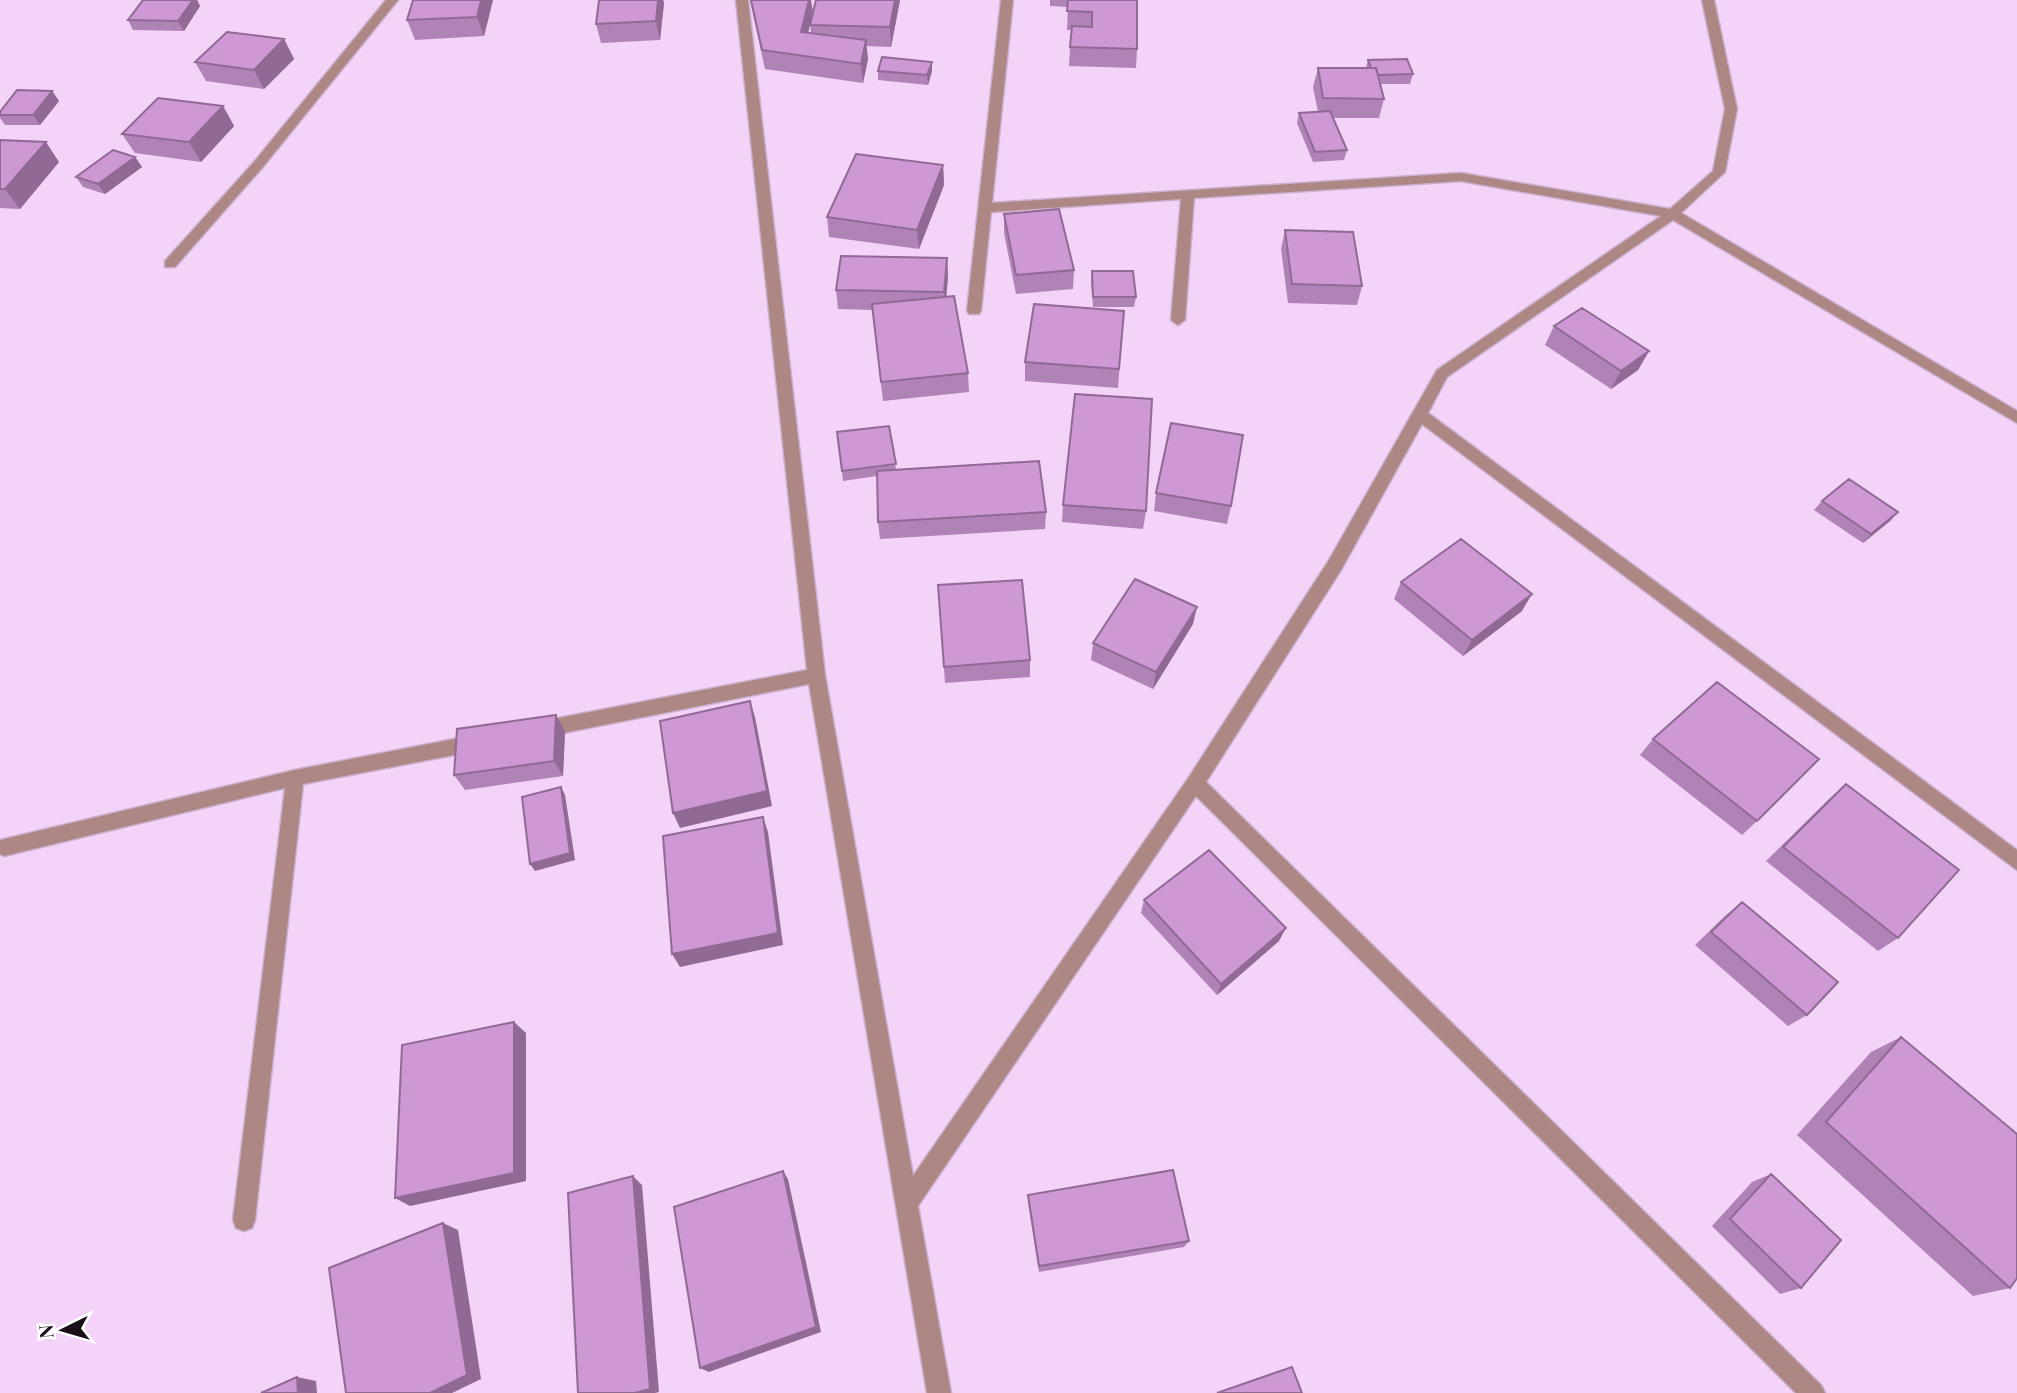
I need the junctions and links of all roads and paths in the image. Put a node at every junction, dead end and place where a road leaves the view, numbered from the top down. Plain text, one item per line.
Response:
1 (392, 0) edge
2 (742, 0) edge
3 (1007, 0) edge
4 (1709, 0) edge
5 (1188, 194) junction
6 (984, 208) junction
7 (1673, 214) junction
8 (170, 264) dead end
9 (974, 311) dead end
10 (1178, 320) dead end
11 (1419, 414) junction
12 (2017, 418) edge
13 (816, 675) junction
14 (295, 778) junction
15 (1195, 783) junction
16 (4, 847) dead end
17 (2017, 860) edge
18 (909, 1200) junction
19 (244, 1220) dead end
20 (939, 1393) edge
21 (1813, 1393) edge

1 - 8 street
2 - 13 street
3 - 6 street
4 - 7 street
5 - 6 street
5 - 7 street
5 - 10 street
6 - 9 street
7 - 11 street
7 - 12 street
11 - 15 street
11 - 17 street
13 - 14 street
13 - 18 street
14 - 16 street
14 - 19 street
15 - 18 street
15 - 21 street
18 - 20 street

